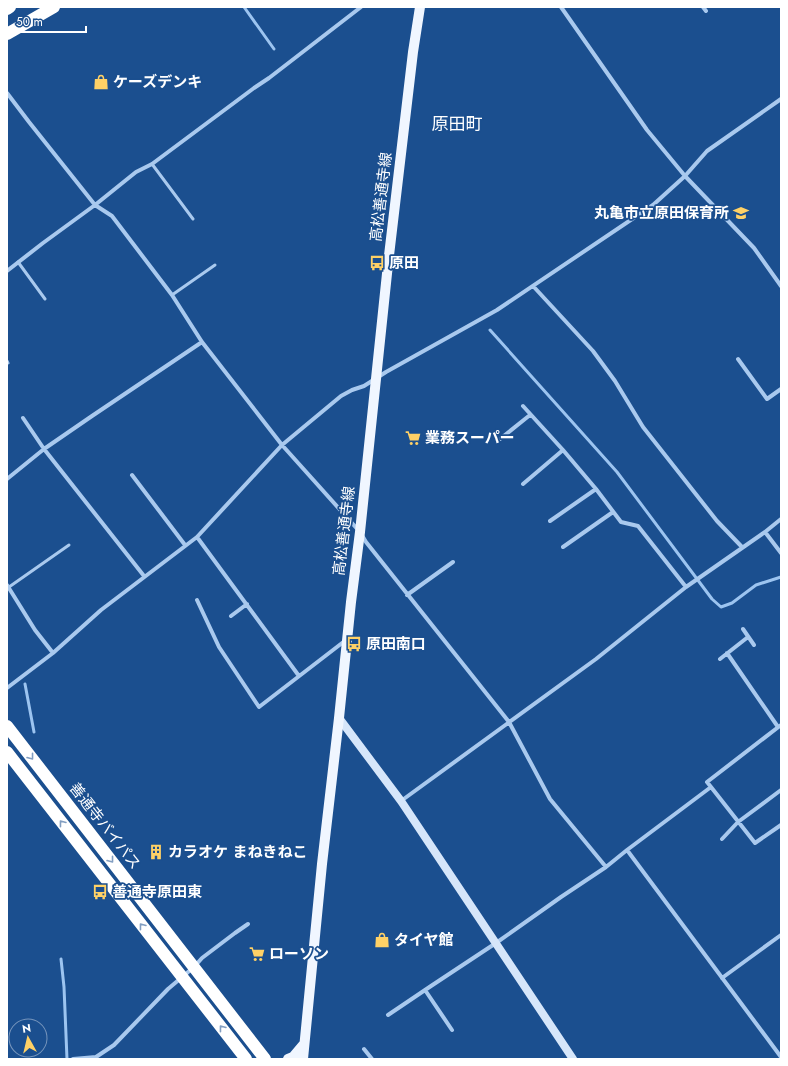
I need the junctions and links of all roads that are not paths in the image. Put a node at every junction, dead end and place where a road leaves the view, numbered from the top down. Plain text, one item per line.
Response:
1 (10, 7) edge
2 (54, 7) edge
3 (420, 7) edge
4 (561, 7) edge
5 (360, 8) edge
6 (7, 9) edge
7 (7, 34) edge
8 (7, 93) edge
9 (781, 99) edge
10 (152, 164) junction
11 (685, 176) junction
12 (95, 205) junction
13 (193, 219) dead end
14 (18, 262) junction
15 (215, 264) dead end
16 (7, 271) edge
17 (534, 286) junction
18 (781, 286) edge
19 (172, 295) junction
20 (45, 299) dead end
21 (202, 342) junction
22 (738, 360) dead end
23 (376, 378) junction
24 (781, 389) edge
25 (522, 406) dead end
26 (530, 415) junction
27 (23, 418) dead end
28 (500, 440) dead end
29 (282, 446) junction
30 (44, 449) junction
31 (563, 450) junction
32 (132, 476) dead end
33 (7, 479) edge
34 (523, 484) dead end
35 (596, 489) junction
36 (613, 512) junction
37 (781, 519) edge
38 (550, 521) dead end
39 (360, 532) junction
40 (765, 532) junction
41 (197, 536) junction
42 (69, 545) dead end
43 (185, 546) junction
44 (563, 547) dead end
45 (742, 547) junction
46 (781, 553) edge
47 (453, 562) dead end
48 (144, 576) junction
49 (8, 586) edge
50 (686, 587) junction
51 (407, 594) junction
52 (197, 600) dead end
53 (247, 604) junction
54 (231, 616) dead end
55 (743, 629) dead end
56 (748, 636) junction
57 (348, 639) junction
58 (754, 645) dead end
59 (53, 653) junction
60 (727, 653) junction
61 (720, 659) dead end
62 (300, 676) junction
63 (7, 688) edge
64 (340, 718) junction
65 (509, 722) junction
66 (7, 726) edge
67 (780, 726) edge
68 (7, 752) edge
69 (711, 787) junction
70 (781, 790) edge
71 (401, 801) junction
72 (738, 822) junction
73 (781, 825) edge
74 (722, 839) dead end
75 (627, 850) junction
76 (606, 867) junction
77 (248, 924) dead end
78 (781, 935) edge
79 (496, 943) junction
80 (194, 967) junction
81 (183, 978) junction
82 (722, 978) junction
83 (424, 990) junction
84 (388, 1016) dead end
85 (452, 1030) dead end
86 (304, 1044) junction
87 (364, 1049) dead end
88 (263, 1057) edge
89 (781, 1057) edge
90 (73, 1059) edge
91 (246, 1059) edge
92 (273, 1059) edge
93 (288, 1059) edge
94 (302, 1059) edge
95 (372, 1059) edge
96 (573, 1059) edge

1 - 6 highway
2 - 7 highway
3 - 23 main road, 高松善通寺線
4 - 11 street
5 - 10 street
8 - 12 street
9 - 11 street
10 - 12 street
10 - 13 lane
11 - 17 street
11 - 18 street
12 - 14 street
12 - 19 street
14 - 16 street
14 - 20 lane
15 - 19 lane
17 - 23 street
17 - 45 street
19 - 21 street
21 - 29 street
21 - 30 street
22 - 24 street
23 - 29 street
23 - 39 main road, 高松善通寺線
25 - 26 street
26 - 28 street
26 - 31 street
27 - 30 street
29 - 39 street
29 - 41 street
30 - 33 street
30 - 48 street
31 - 34 street
31 - 35 street
32 - 43 street
35 - 36 street
35 - 38 street
36 - 44 street
36 - 50 street
37 - 40 street
39 - 51 street
39 - 57 main road, 高松善通寺線
40 - 45 street
40 - 46 street
41 - 43 street
41 - 53 street
42 - 49 lane
43 - 48 street
45 - 50 street
47 - 51 street
48 - 59 street
49 - 59 street
50 - 65 street
51 - 65 street
52 - 62 street
53 - 54 street
53 - 62 street
55 - 56 street
56 - 58 street
56 - 60 street
57 - 62 street
57 - 64 main road, 高松善通寺線
59 - 63 street
60 - 61 street
60 - 67 street
64 - 71 street
64 - 86 main road, 高松善通寺線
65 - 71 street
65 - 76 street
66 -> 80 highway, 善通寺バイパス
67 - 69 street
81 -> 68 highway
69 - 72 street
69 - 75 street
70 - 72 street
71 - 79 street
72 - 73 street
72 - 74 street
75 - 76 street
75 - 82 street
76 - 79 street
77 - 80 street
78 - 82 street
79 - 83 street
79 - 96 street
80 - 81 street
80 - 88 highway, 善通寺バイパス
81 - 90 street
91 -> 81 highway
82 - 89 street
83 - 84 street
83 - 85 street
86 - 93 main road
86 - 94 main road, 高松善通寺線
87 - 95 street
88 - 92 main road

